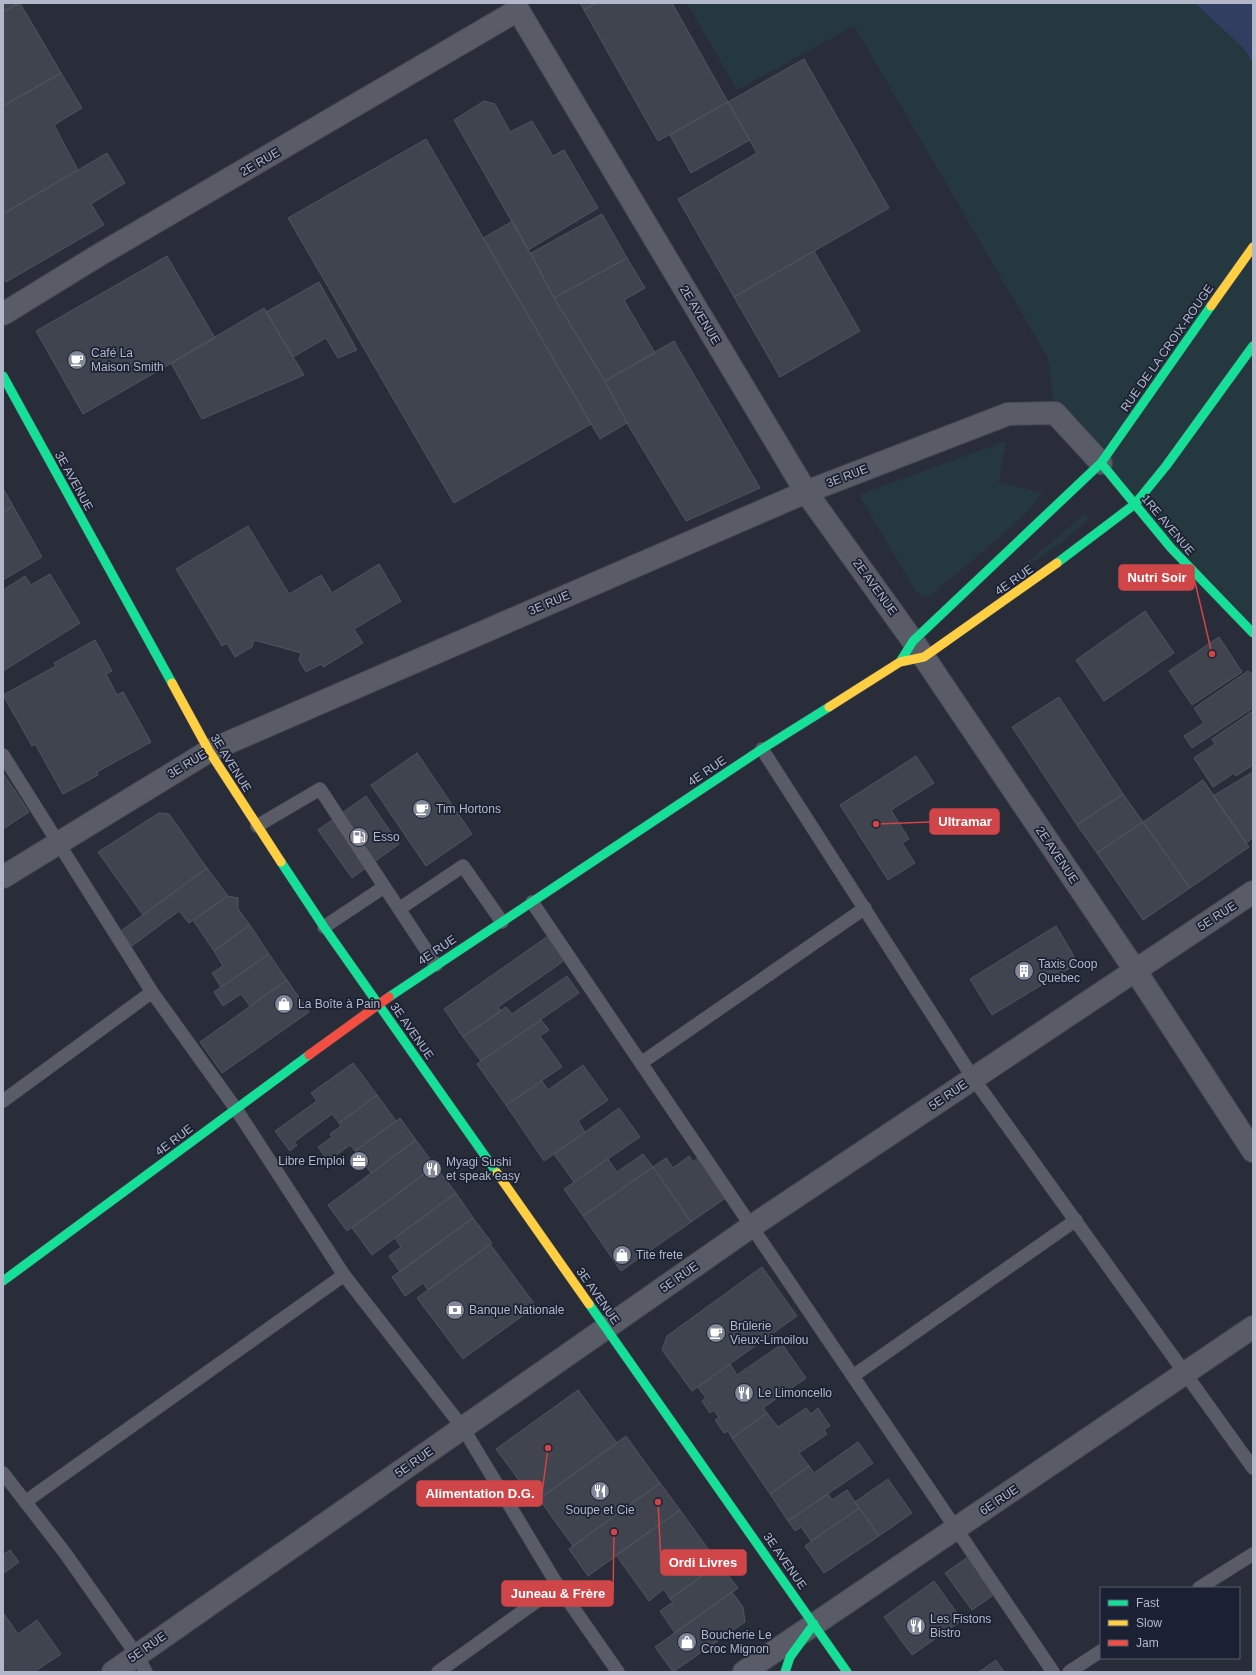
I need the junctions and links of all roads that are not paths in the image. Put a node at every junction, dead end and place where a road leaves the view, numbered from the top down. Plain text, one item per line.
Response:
1 (518, 10) joint
2 (1253, 247) edge
3 (3, 314) edge
4 (1253, 346) edge
5 (3, 376) edge
6 (1101, 463) junction
7 (806, 492) junction
8 (1134, 504) junction
9 (1253, 633) edge
10 (918, 649) junction
11 (900, 662) junction
12 (762, 748) junction
13 (209, 751) junction
14 (3, 755) edge
15 (257, 826) junction
16 (59, 842) junction
17 (3, 877) edge
18 (384, 886) junction
19 (1253, 892) edge
20 (532, 902) junction
21 (865, 908) junction
22 (399, 909) junction
23 (502, 922) junction
24 (324, 927) junction
25 (436, 966) junction
26 (1135, 970) junction
27 (152, 992) junction
28 (378, 1004) junction
29 (641, 1062) junction
30 (973, 1078) junction
31 (3, 1101) edge
32 (236, 1109) junction
33 (1253, 1151) edge
34 (1076, 1220) junction
35 (752, 1226) junction
36 (344, 1275) junction
37 (3, 1281) edge
38 (1253, 1327) edge
39 (606, 1328) junction
40 (1186, 1373) junction
41 (853, 1376) junction
42 (463, 1428) junction
43 (1253, 1468) edge
44 (3, 1473) edge
45 (25, 1502) junction
46 (956, 1529) junction
47 (1253, 1554) edge
48 (558, 1586) junction
49 (1201, 1587) edge
50 (814, 1624) junction
51 (1100, 1652) edge
52 (141, 1663) edge
53 (113, 1672) edge
54 (438, 1672) edge
55 (618, 1672) edge
56 (744, 1672) edge
57 (785, 1672) edge
58 (847, 1672) edge
59 (1053, 1672) edge
60 (1069, 1672) edge

1 - 3 street, 2E RUE
1 - 7 street, 2E AVENUE
2 - 6 main road, RUE DE LA CROIX-ROUGE
4 - 8 main road
5 - 13 main road, 3E AVENUE
6 - 7 street, 3E RUE
6 - 8 main road, 1RE AVENUE
6 - 10 main road, 4E RUE
7 - 10 street, 2E AVENUE
7 - 13 street, 3E RUE
8 - 9 main road, 1RE AVENUE
8 - 10 main road, 4E RUE
10 - 11 main road, 4E RUE
10 - 11 main road, 4E RUE
10 - 26 street, 2E AVENUE
11 - 12 main road, 4E RUE
12 - 20 main road, 4E RUE
12 - 21 lane
13 - 15 main road, 3E AVENUE
13 - 16 street, 3E RUE
14 - 16 lane
15 - 18 lane
15 - 24 main road, 3E AVENUE
16 - 17 street, 3E RUE
16 - 27 lane
18 - 22 lane
18 - 24 lane
19 - 26 street, 5E RUE
20 - 23 main road, 4E RUE
20 - 29 lane
21 - 29 lane
21 - 30 lane
22 - 23 lane
22 - 25 lane
23 - 25 main road, 4E RUE
24 - 28 main road, 3E AVENUE
25 - 28 main road, 4E RUE
26 - 30 street, 5E RUE
26 - 33 street, 2E AVENUE
27 - 31 lane
27 - 32 lane
28 - 32 main road, 4E RUE
28 - 39 main road, 3E AVENUE
29 - 35 lane
30 - 34 lane
30 - 35 street, 5E RUE
32 - 36 lane
32 - 37 main road, 4E RUE
34 - 40 lane
34 - 41 lane
35 - 39 street, 5E RUE
35 - 41 lane
36 - 42 lane
36 - 45 lane
38 - 40 street, 6E RUE
39 - 42 street, 5E RUE
39 - 50 main road, 3E AVENUE
40 - 43 lane
40 - 46 street, 6E RUE
41 - 46 lane
42 - 48 lane
42 - 52 street, 5E RUE
44 - 45 lane
45 - 52 lane
46 - 50 street, 6E RUE
46 - 59 lane
47 - 49 lane
48 - 54 lane
48 - 55 lane
50 - 56 street, 6E RUE
50 - 57 main road
50 - 58 main road, 3E AVENUE
51 - 60 lane
52 - 53 street, 5E RUE

